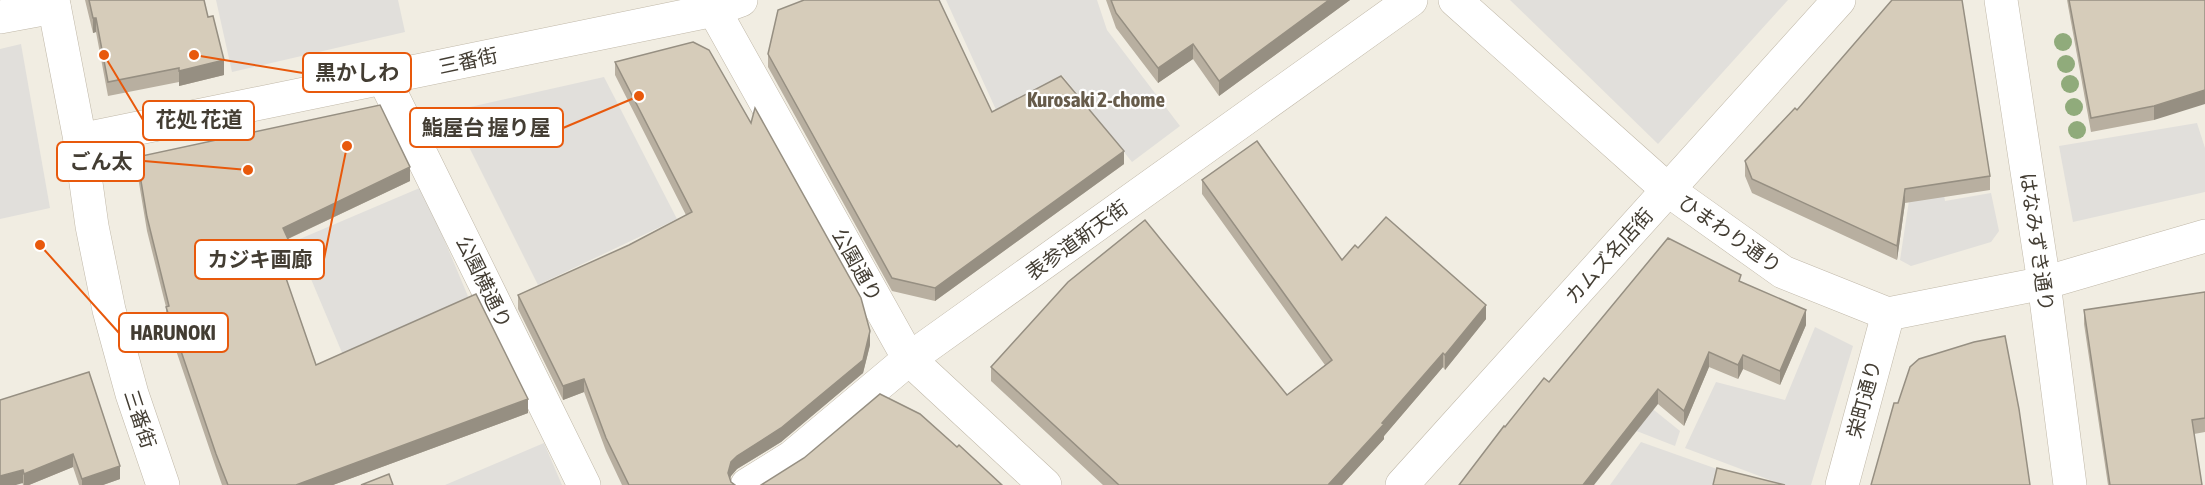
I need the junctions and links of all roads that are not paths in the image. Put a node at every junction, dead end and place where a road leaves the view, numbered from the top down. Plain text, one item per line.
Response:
1 (1411, 0) edge
2 (1455, 0) edge
3 (1839, 0) edge
4 (2001, 0) edge
5 (54, 3) edge
6 (722, 3) edge
7 (0, 17) edge
8 (384, 79) junction
9 (80, 140) junction
10 (1668, 190) junction
11 (2205, 236) edge
12 (2044, 283) junction
13 (1888, 314) junction
14 (909, 359) junction
15 (163, 485) edge
16 (584, 485) edge
17 (747, 485) edge
18 (1045, 485) edge
19 (1402, 485) edge
20 (1842, 485) edge
21 (2070, 485) edge

1 - 14 street, 表参道新天街
2 - 10 street, ひまわり通り
3 - 10 street, カムズ名店街
4 - 12 street, はなみずき通り
5 - 7 street
5 - 9 street, 三番街
6 - 8 street, 三番街
6 - 14 street, 公園通り
8 - 9 street, 三番街
8 - 16 street, 公園横通り
9 - 15 street, 三番街
10 - 13 street, ひまわり通り
10 - 19 street, カムズ名店街
11 - 12 street
12 - 13 street
12 - 21 street, はなみずき通り
13 - 20 street, 栄町通り
14 - 17 street, 表参道新天街
14 - 18 street, 公園通り

